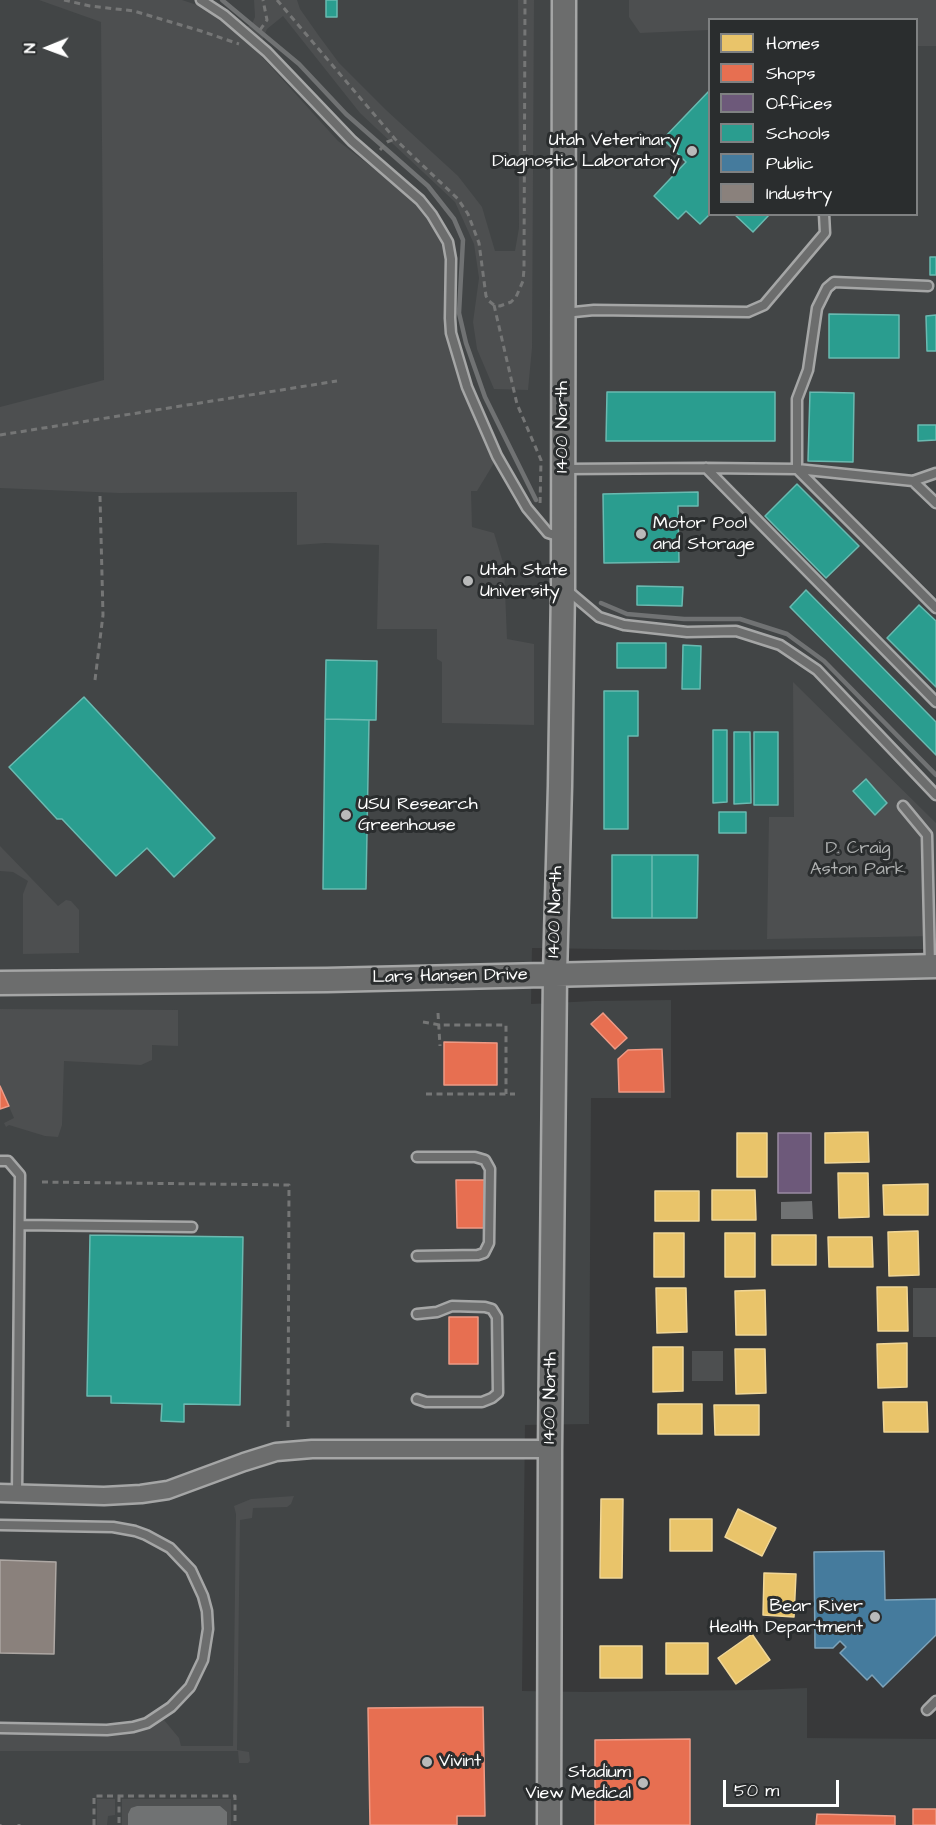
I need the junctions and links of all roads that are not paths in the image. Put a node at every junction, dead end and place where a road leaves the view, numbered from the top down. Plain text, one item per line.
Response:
1 (201, 0) edge
2 (564, 0) edge
3 (824, 216) edge
4 (928, 286) dead end
5 (564, 313) junction
6 (706, 468) junction
7 (563, 469) junction
8 (797, 469) junction
9 (936, 473) edge
10 (914, 481) junction
11 (936, 502) edge
12 (563, 538) junction
13 (563, 587) junction
14 (936, 608) edge
15 (936, 702) edge
16 (936, 795) edge
17 (903, 806) dead end
18 (933, 966) edge
19 (555, 975) junction
20 (0, 983) edge
21 (417, 1157) dead end
22 (0, 1161) edge
23 (20, 1225) junction
24 (192, 1227) dead end
25 (417, 1256) dead end
26 (417, 1314) dead end
27 (417, 1400) dead end
28 (550, 1449) junction
29 (8, 1493) edge
30 (0, 1525) edge
31 (936, 1701) edge
32 (927, 1710) dead end
33 (0, 1728) edge
34 (549, 1825) edge

1 - 12 lane
2 - 5 main road, 1400 North
3 - 5 lane
4 - 8 lane
5 - 7 main road, 1400 North
6 - 7 lane
6 - 8 lane
6 - 15 lane
7 - 12 main road, 1400 North
8 - 10 lane
8 - 14 lane
9 - 10 lane
10 - 11 lane
12 - 13 main road, 1400 North
13 - 16 lane
13 - 19 main road, 1400 North
17 - 18 lane
18 - 19 main road, Lars Hansen Drive
19 - 20 main road, Lars Hansen Drive
19 - 28 main road, 1400 North
21 - 25 lane
22 - 23 lane
23 - 24 lane
23 - 29 lane
26 - 27 lane
28 - 29 street
28 - 34 main road, 1400 North
30 - 33 lane
31 - 32 lane

